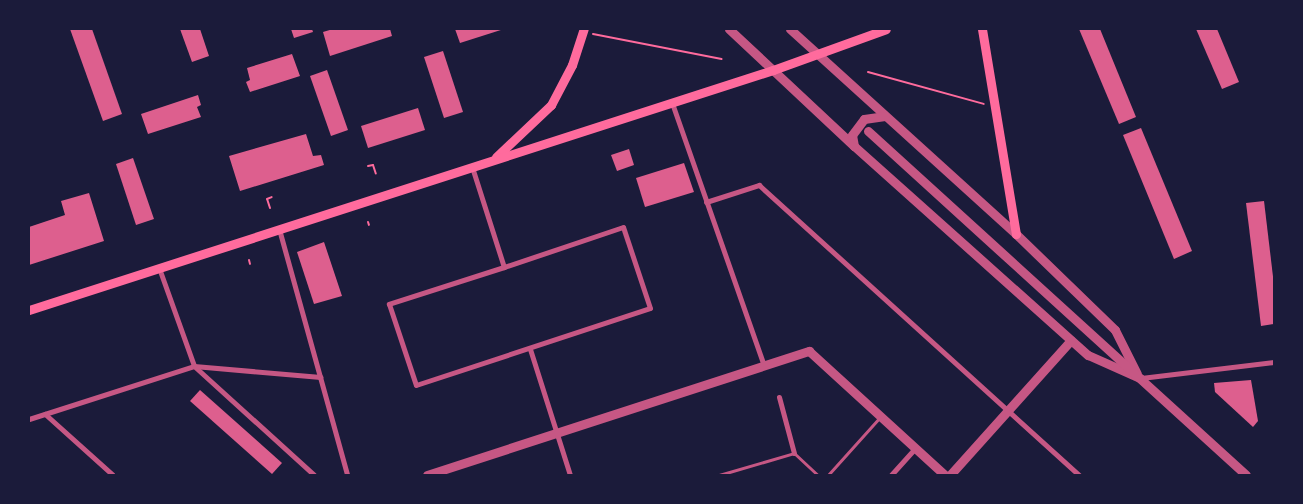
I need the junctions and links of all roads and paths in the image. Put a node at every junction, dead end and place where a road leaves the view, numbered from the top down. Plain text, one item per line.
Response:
1 (584, 29) edge
2 (730, 29) edge
3 (790, 29) edge
4 (886, 29) edge
5 (982, 29) edge
6 (593, 34) dead end
7 (817, 54) junction
8 (722, 59) dead end
9 (774, 70) junction
10 (868, 72) dead end
11 (672, 102) junction
12 (984, 104) dead end
13 (884, 116) junction
14 (868, 131) dead end
15 (854, 146) junction
16 (492, 160) junction
17 (368, 166) dead end
18 (472, 167) junction
19 (376, 174) dead end
20 (272, 197) dead end
21 (706, 202) junction
22 (270, 208) dead end
23 (368, 222) dead end
24 (369, 226) dead end
25 (279, 229) junction
26 (1016, 234) junction
27 (504, 266) junction
28 (159, 268) junction
29 (29, 310) edge
30 (1072, 340) junction
31 (530, 349) junction
32 (1274, 362) edge
33 (194, 366) junction
34 (764, 366) junction
35 (321, 377) junction
36 (1140, 378) junction
37 (779, 397) dead end
38 (1008, 411) junction
39 (45, 414) junction
40 (881, 417) junction
41 (29, 419) edge
42 (557, 433) junction
43 (915, 448) junction
44 (794, 453) junction
45 (113, 475) edge
46 (314, 475) edge
47 (347, 475) edge
48 (427, 475) edge
49 (570, 475) edge
50 (719, 475) edge
51 (818, 475) edge
52 (828, 475) edge
53 (891, 475) edge
54 (945, 475) edge
55 (950, 475) edge
56 (1078, 475) edge
57 (1246, 475) edge

1 - 16 main road
2 - 9 street
3 - 7 street
4 - 7 main road
5 - 26 main road
6 - 8 path
7 - 9 main road
7 - 13 street
9 - 11 main road
9 - 15 street
10 - 12 path
11 - 16 main road
11 - 21 street
13 - 15 street
13 - 26 street
14 - 36 street
15 - 30 street
16 - 18 main road
17 - 19 path
18 - 25 main road
18 - 27 street
20 - 22 path
21 - 34 street
21 - 38 street
23 - 24 path
25 - 28 main road
25 - 35 street
26 - 36 street
27 - 31 street
27 - 31 street
28 - 29 main road
28 - 33 street
30 - 36 street
30 - 38 street
31 - 42 street
32 - 36 street
33 - 35 street
33 - 39 street
33 - 46 street
34 - 40 street
34 - 42 street
35 - 47 street
36 - 57 street
37 - 44 street
38 - 55 street
38 - 56 street
39 - 41 street
39 - 45 street
40 - 43 street
40 - 52 lane
42 - 48 street
42 - 49 street
43 - 53 street
43 - 54 street
44 - 50 lane
44 - 51 lane

